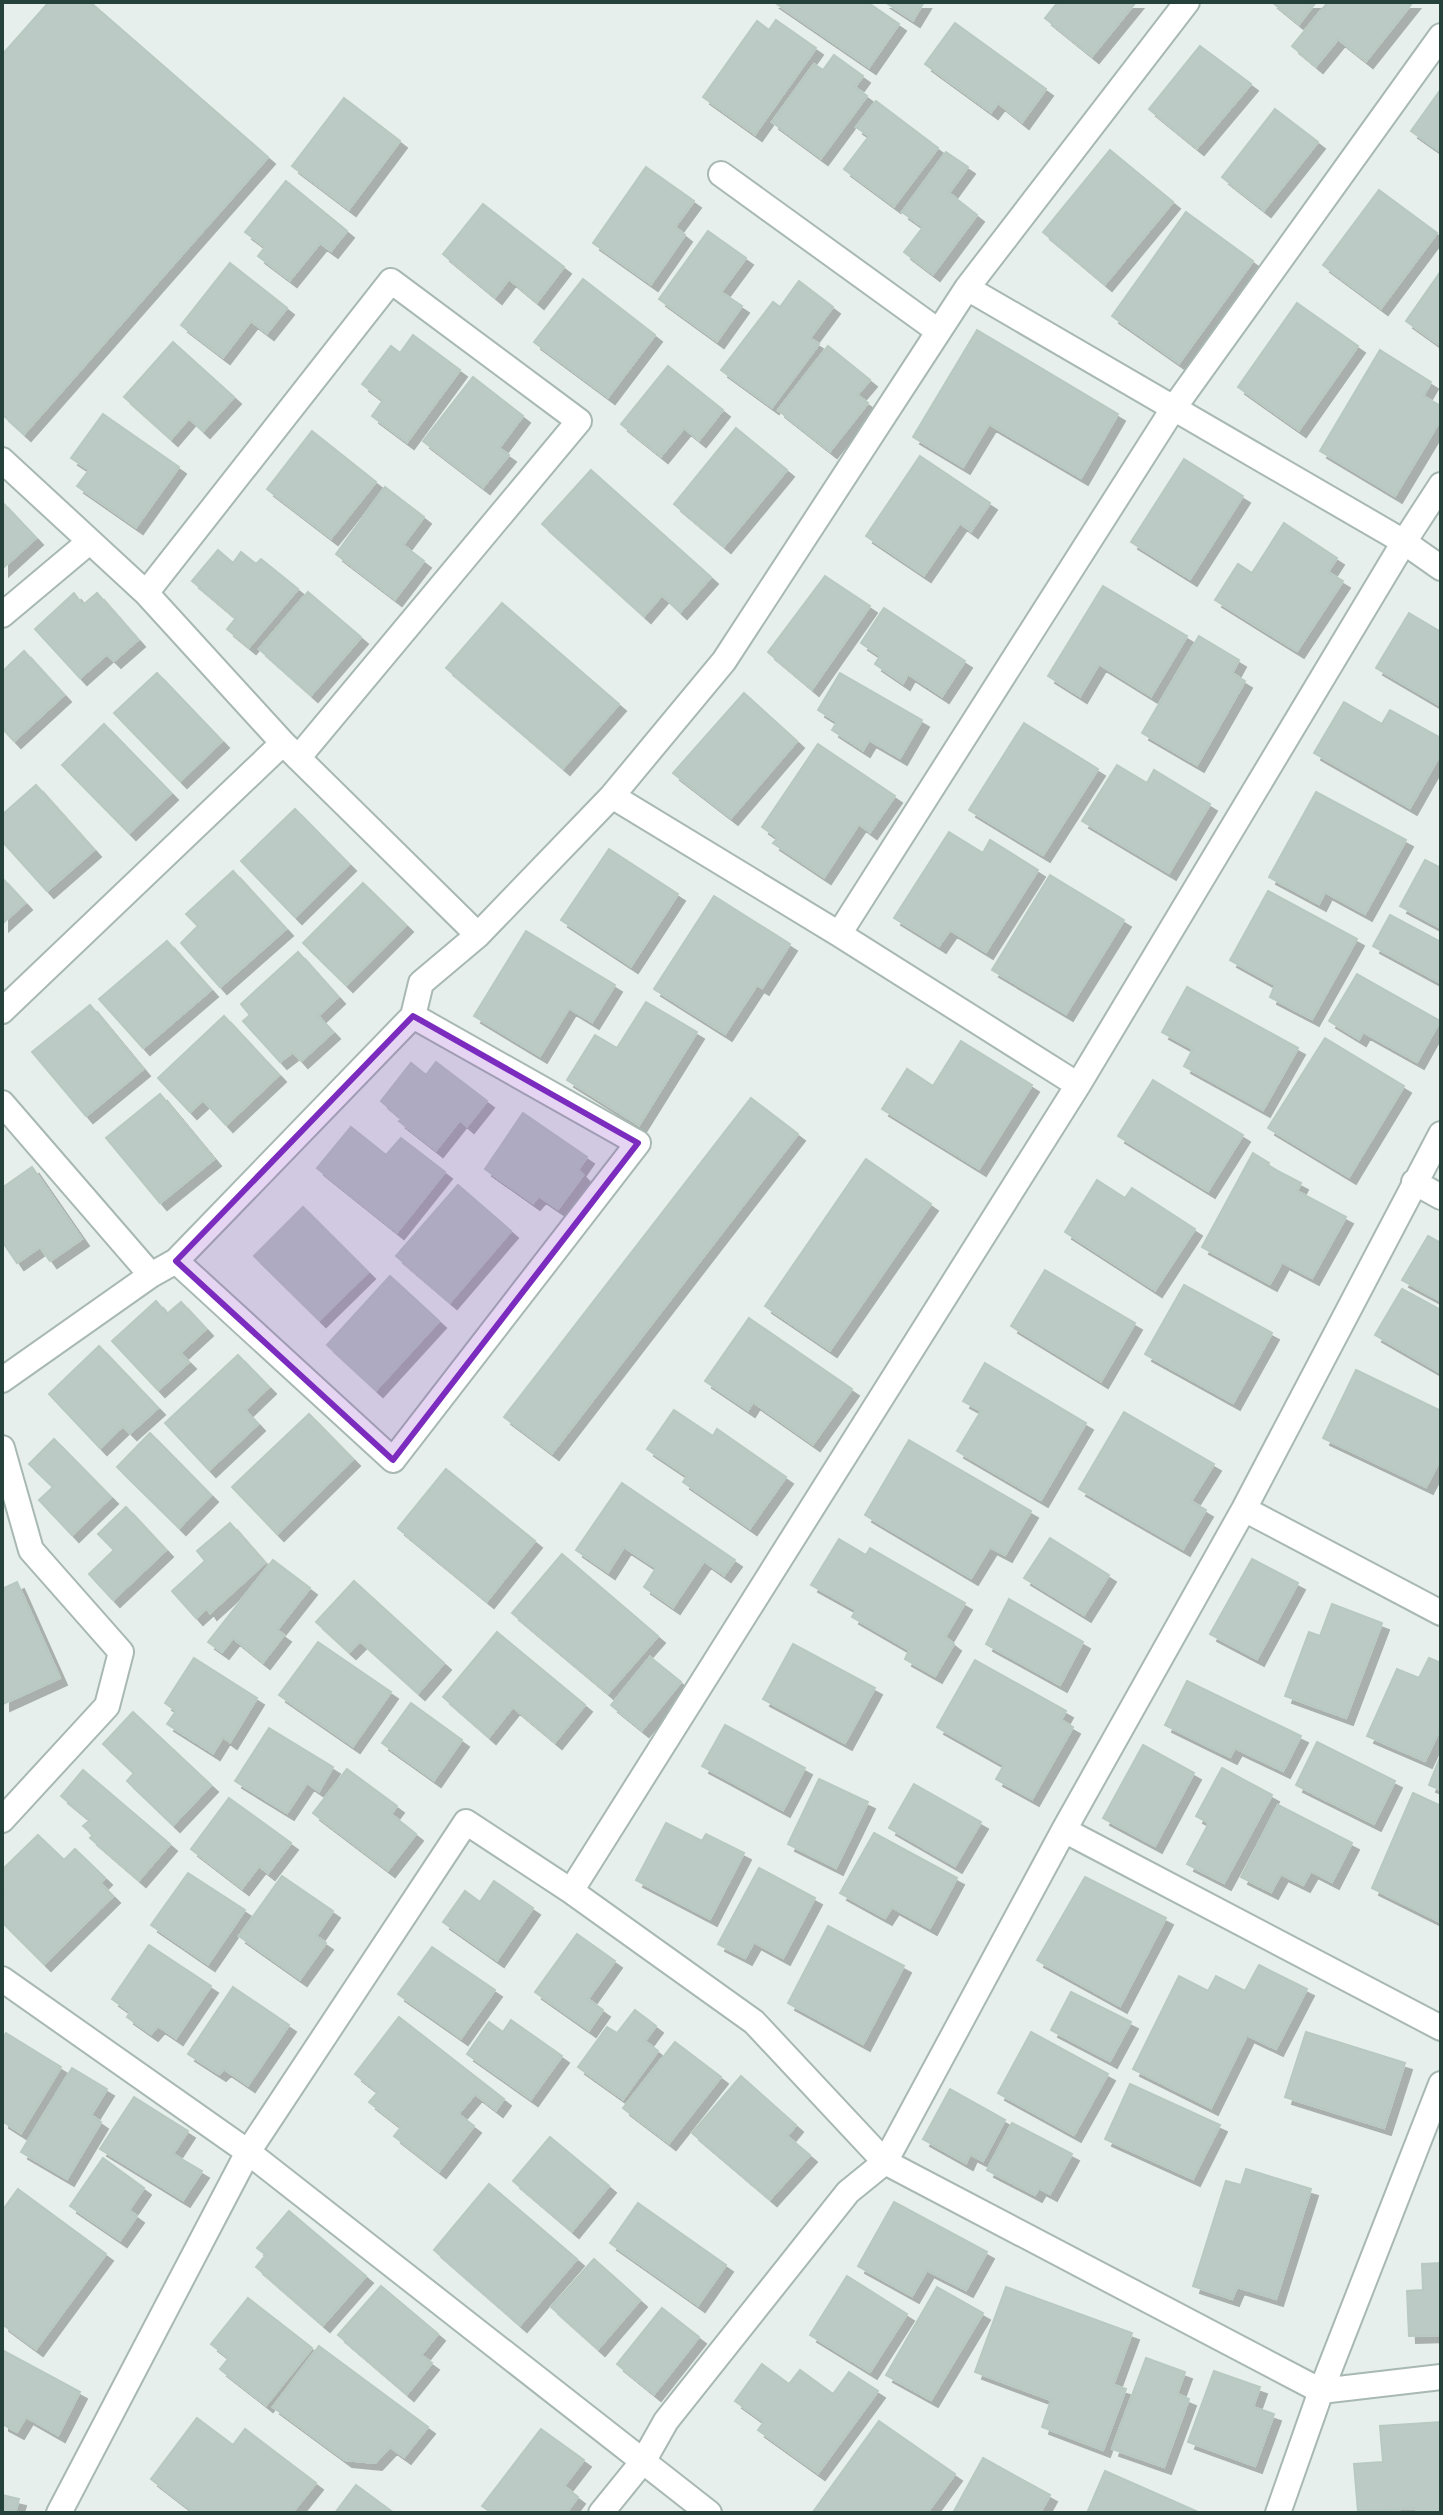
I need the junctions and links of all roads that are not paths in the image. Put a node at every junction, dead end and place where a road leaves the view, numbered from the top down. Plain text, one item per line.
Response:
1 (1187, 2) edge
2 (1441, 36) edge
3 (721, 174) dead end
4 (967, 288) junction
5 (938, 331) junction
6 (1173, 409) junction
7 (2, 460) edge
8 (1441, 485) edge
9 (89, 542) junction
10 (1404, 542) junction
11 (1441, 568) edge
12 (146, 593) junction
13 (2, 615) edge
14 (290, 751) junction
15 (612, 796) junction
16 (839, 934) junction
17 (478, 935) junction
18 (2, 1011) edge
19 (413, 1016) junction
20 (1078, 1085) junction
21 (2, 1103) edge
22 (1441, 1134) edge
23 (1414, 1182) junction
24 (1441, 1197) edge
25 (176, 1261) junction
26 (151, 1275) junction
27 (2, 1380) edge
28 (2, 1448) edge
29 (1244, 1509) junction
30 (1441, 1613) edge
31 (2, 1820) edge
32 (1064, 1830) junction
33 (571, 1891) junction
34 (3, 1982) edge
35 (1441, 2028) edge
36 (1441, 2084) edge
37 (248, 2152) junction
38 (885, 2162) junction
39 (1441, 2377) edge
40 (1321, 2391) junction
41 (644, 2460) junction
42 (59, 2513) edge
43 (601, 2513) edge
44 (709, 2513) edge
45 (1278, 2513) edge

1 - 4 street
2 - 6 street
3 - 5 street
4 - 5 street
4 - 6 street
5 - 15 street
6 - 10 street
6 - 16 street
7 - 9 street
8 - 10 street
9 - 12 street
9 - 13 street
10 - 11 street
10 - 20 street
12 - 14 street
12 - 14 street
14 - 17 street
14 - 18 street
15 - 16 street
15 - 17 street
16 - 20 street
17 - 19 street
19 - 25 street
19 - 25 street
20 - 33 street
21 - 26 street
22 - 23 street
23 - 24 street
23 - 29 street
25 - 26 street
26 - 27 street
28 - 31 street
29 - 30 street
29 - 32 street
32 - 35 street
32 - 38 street
33 - 37 street
33 - 38 street
34 - 37 street
36 - 40 street
37 - 41 street
37 - 42 street
38 - 40 street
38 - 41 street
39 - 40 street
40 - 45 street
41 - 43 street
41 - 44 street

